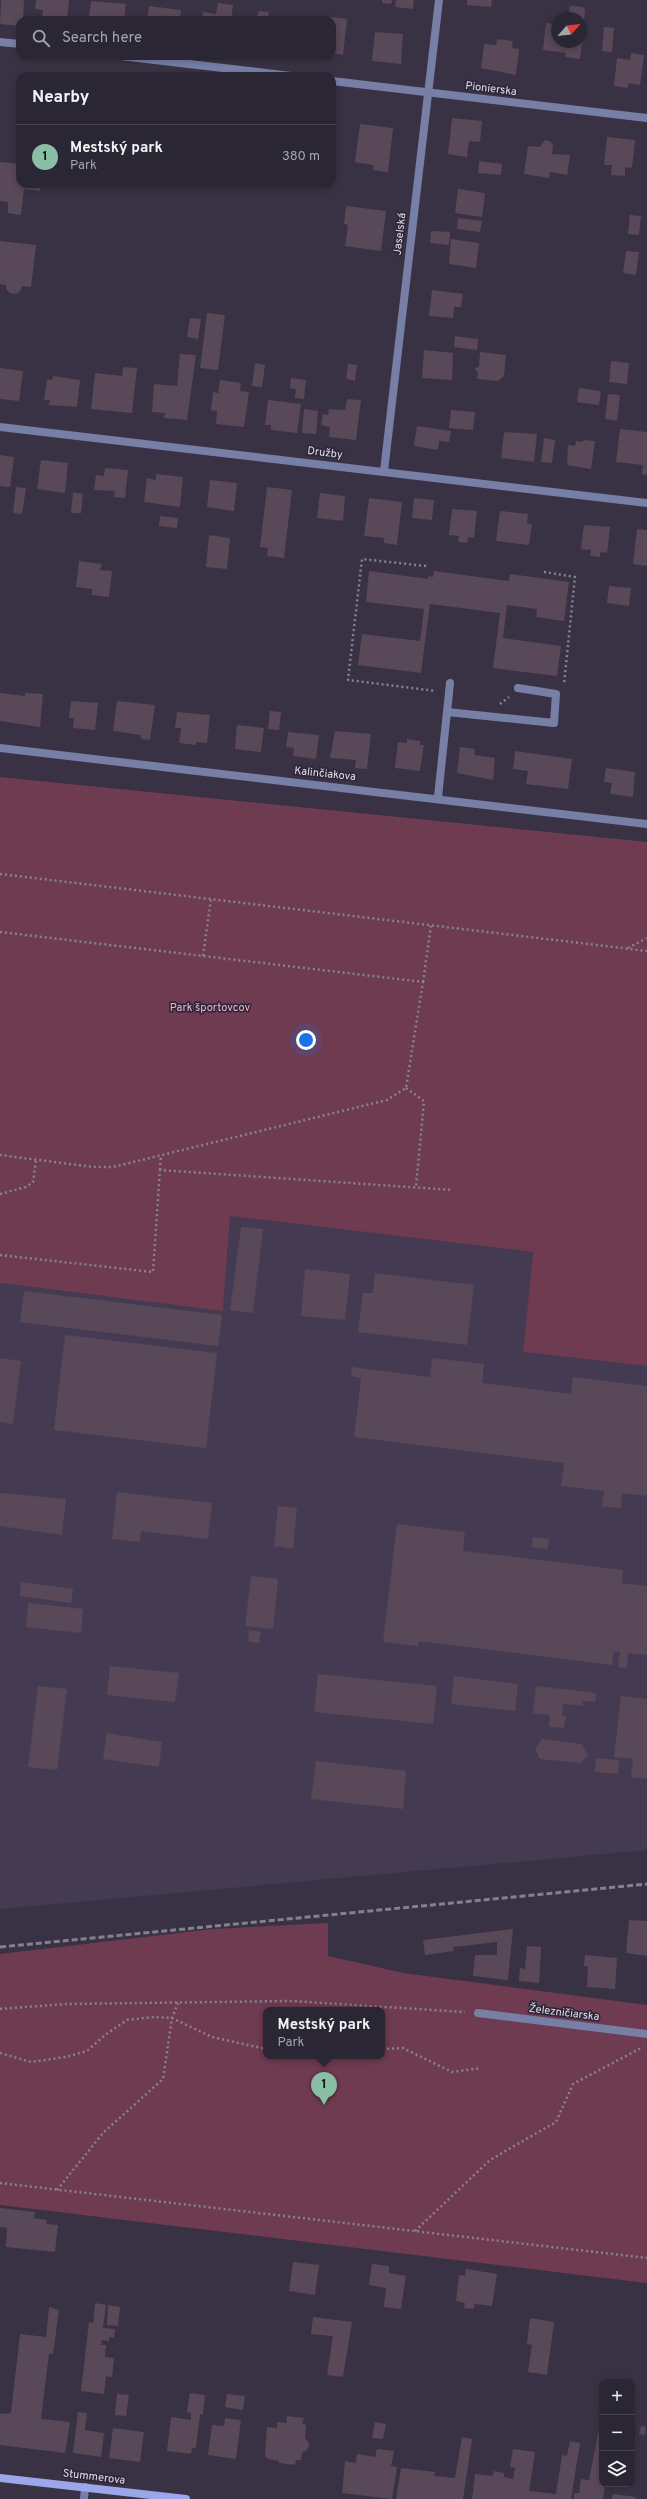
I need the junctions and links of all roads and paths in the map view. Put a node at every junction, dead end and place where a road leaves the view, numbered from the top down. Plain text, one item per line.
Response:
1 (438, 0) edge
2 (0, 42) edge
3 (16, 44) edge
4 (155, 60) edge
5 (257, 72) edge
6 (336, 81) edge
7 (427, 92) junction
8 (647, 118) edge
9 (0, 427) edge
10 (384, 471) junction
11 (647, 502) edge
12 (426, 566) dead end
13 (544, 572) dead end
14 (450, 683) dead end
15 (518, 688) dead end
16 (449, 692) junction
17 (556, 694) junction
18 (447, 712) junction
19 (0, 748) edge
20 (438, 797) junction
21 (647, 824) edge
22 (0, 874) edge
23 (211, 899) junction
24 (431, 925) junction
25 (0, 932) edge
26 (647, 938) edge
27 (627, 948) junction
28 (647, 951) edge
29 (203, 956) junction
30 (423, 982) junction
31 (406, 1088) junction
32 (162, 1155) junction
33 (0, 1156) edge
34 (36, 1160) junction
35 (160, 1170) junction
36 (416, 1187) junction
37 (453, 1190) dead end
38 (0, 1194) edge
39 (0, 1255) edge
40 (178, 2003) junction
41 (384, 2007) edge
42 (385, 2007) edge
43 (0, 2009) edge
44 (478, 2013) joint
45 (172, 2018) junction
46 (647, 2034) edge
47 (647, 2045) edge
48 (263, 2048) edge
49 (385, 2049) edge
50 (0, 2052) edge
51 (481, 2068) dead end
52 (0, 2183) edge
53 (57, 2190) junction
54 (414, 2232) junction
55 (647, 2258) edge
56 (0, 2478) edge
57 (85, 2487) junction
58 (84, 2499) edge
59 (186, 2499) edge

1 - 7 street, Jaselská
2 - 3 street
4 - 5 street
6 - 7 street, Pionierska
7 - 8 street, Pionierska
7 - 10 street, Jaselská
9 - 10 street, Družby
10 - 11 street, Družby
12 - 16 path
13 - 17 path
14 - 16 street
15 - 17 street
16 - 18 street
17 - 18 street
18 - 20 street
19 - 20 street, Kalinčiakova
20 - 21 street, Kalinčiakova
22 - 23 path
23 - 24 path
23 - 29 path
24 - 27 path
24 - 30 path
25 - 29 path
26 - 27 path
27 - 28 path
29 - 30 path
30 - 31 path
31 - 32 path
31 - 36 path
32 - 34 path
32 - 35 path
33 - 34 path
34 - 38 path
35 - 36 path
35 - 39 path
36 - 37 path
40 - 41 path
40 - 43 path
40 - 45 path
42 - 44 path
44 - 46 street, Železničiarska
45 - 48 path
45 - 50 path
45 - 53 path
47 - 54 path
49 - 51 path
52 - 53 path
53 - 54 path
54 - 55 path
56 - 57 street, Stummerova
57 - 58 street
57 - 59 street, Stummerova

